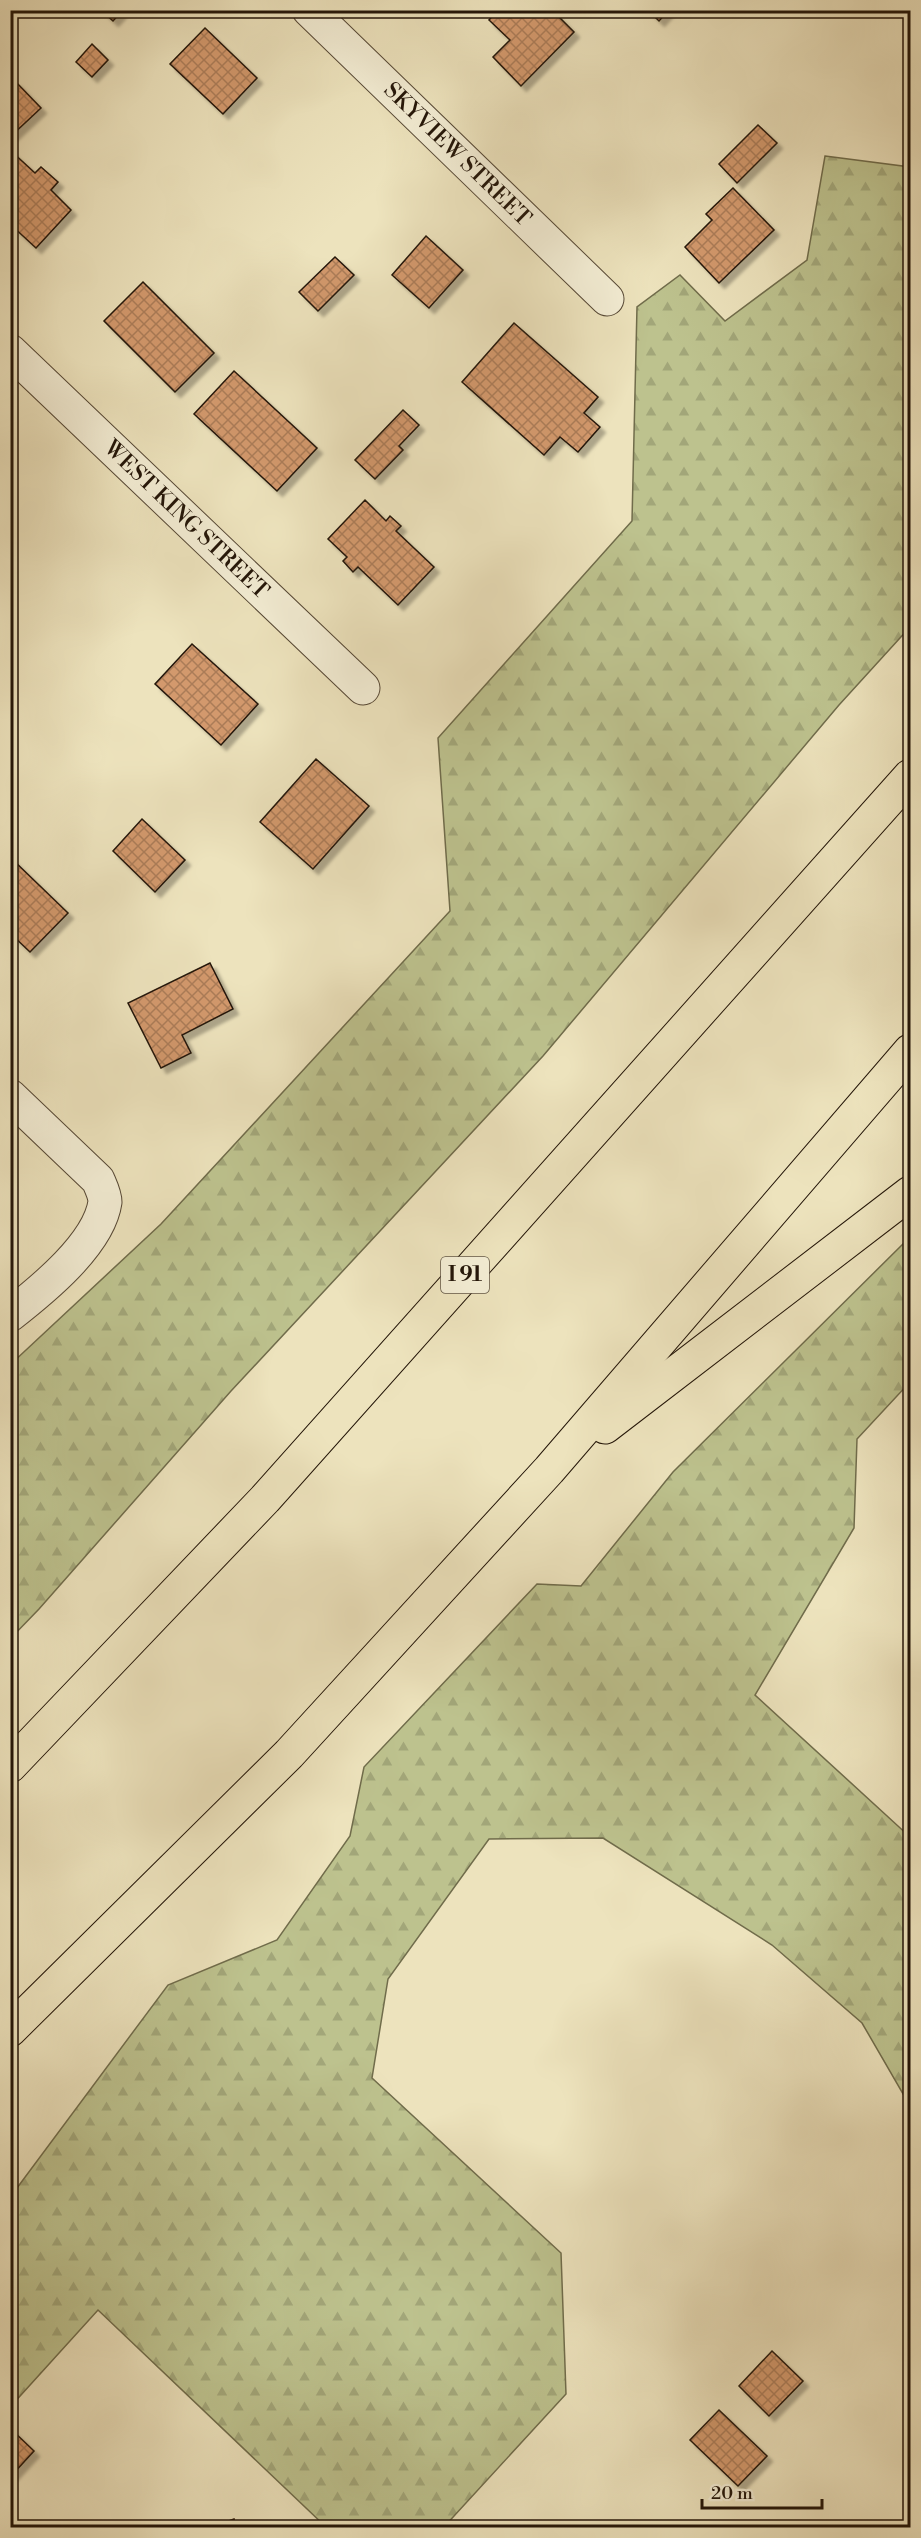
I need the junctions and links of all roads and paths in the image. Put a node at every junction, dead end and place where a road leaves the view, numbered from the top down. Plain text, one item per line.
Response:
1 (309, 10) edge
2 (607, 298) dead end
3 (10, 351) edge
4 (363, 688) dead end
5 (910, 776) edge
6 (910, 1051) edge
7 (10, 1096) edge
8 (910, 1193) edge
9 (10, 1315) edge
10 (549, 1470) junction
11 (10, 1766) edge
12 (10, 2030) edge

1 - 2 street, SKYVIEW STREET
3 - 4 street, WEST KING STREET
5 - 11 highway, I 91
6 - 10 highway
7 - 9 street
8 - 10 highway
10 - 12 highway

